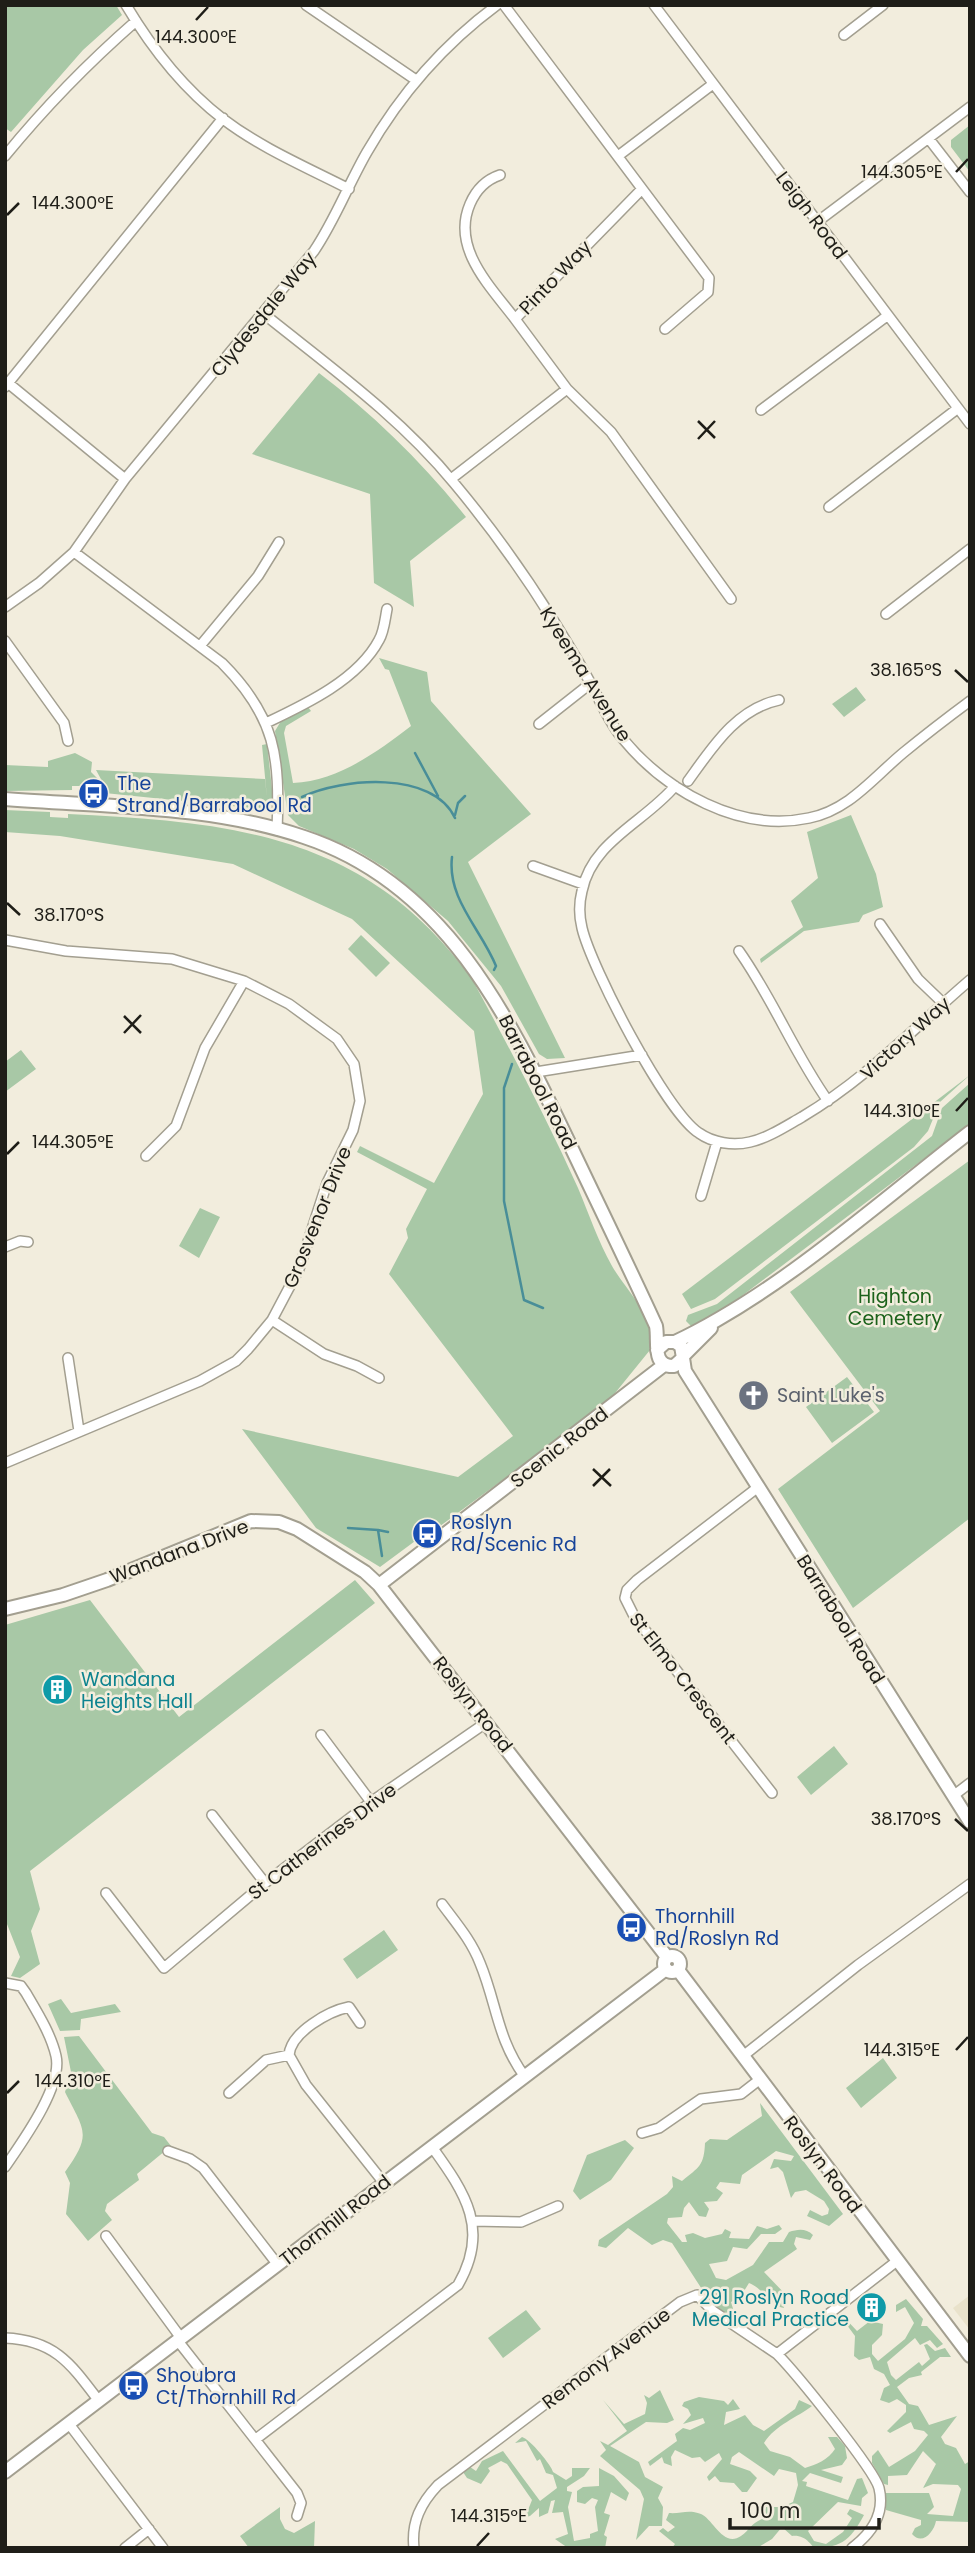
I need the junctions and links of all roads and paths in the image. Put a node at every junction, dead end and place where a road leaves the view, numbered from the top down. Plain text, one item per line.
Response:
1 (126, 5) edge
2 (306, 5) edge
3 (497, 5) edge
4 (504, 5) edge
5 (654, 5) edge
6 (883, 5) edge
7 (136, 21) junction
8 (844, 34) dead end
9 (416, 80) junction
10 (713, 84) junction
11 (970, 107) edge
12 (222, 118) junction
13 (929, 139) junction
14 (5, 156) edge
15 (618, 156) junction
16 (500, 175) dead end
17 (349, 189) junction
18 (642, 189) junction
19 (970, 192) edge
20 (817, 222) junction
21 (264, 314) junction
22 (887, 316) junction
23 (515, 319) junction
24 (665, 328) dead end
25 (7, 385) edge
26 (566, 389) junction
27 (957, 409) junction
28 (761, 410) dead end
29 (970, 425) edge
30 (125, 479) junction
31 (451, 479) junction
32 (829, 507) dead end
33 (279, 542) dead end
34 (970, 549) edge
35 (74, 552) junction
36 (731, 599) dead end
37 (5, 607) edge
38 (387, 609) dead end
39 (886, 614) dead end
40 (5, 641) edge
41 (200, 646) junction
42 (591, 683) junction
43 (779, 700) dead end
44 (970, 701) edge
45 (266, 723) junction
46 (539, 724) dead end
47 (68, 741) dead end
48 (688, 780) dead end
49 (675, 786) junction
50 (5, 799) edge
51 (277, 830) junction
52 (533, 866) dead end
53 (583, 884) junction
54 (880, 924) dead end
55 (5, 940) edge
56 (739, 951) dead end
57 (970, 980) edge
58 (244, 981) junction
59 (944, 1004) junction
60 (642, 1055) junction
61 (536, 1072) junction
62 (828, 1101) junction
63 (970, 1132) edge
64 (717, 1142) junction
65 (146, 1156) dead end
66 (701, 1196) dead end
67 (28, 1242) dead end
68 (5, 1247) edge
69 (722, 1317) junction
70 (272, 1320) junction
71 (657, 1328) junction
72 (673, 1341) junction
73 (657, 1352) junction
74 (683, 1356) junction
75 (68, 1358) dead end
76 (666, 1366) junction
77 (379, 1378) dead end
78 (640, 1385) junction
79 (712, 1415) junction
80 (79, 1431) junction
81 (5, 1464) edge
82 (757, 1488) junction
83 (379, 1586) junction
84 (5, 1609) edge
85 (487, 1722) junction
86 (321, 1735) dead end
87 (970, 1783) edge
88 (772, 1794) dead end
89 (953, 1796) junction
90 (371, 1802) junction
91 (212, 1815) dead end
92 (970, 1822) edge
93 (265, 1883) junction
94 (970, 1884) edge
95 (106, 1893) dead end
96 (442, 1904) dead end
97 (670, 1965) junction
98 (5, 1983) edge
99 (359, 2023) dead end
100 (289, 2055) junction
101 (743, 2056) junction
102 (525, 2077) junction
103 (759, 2080) junction
104 (229, 2092) dead end
105 (642, 2133) dead end
106 (432, 2147) junction
107 (167, 2151) dead end
108 (5, 2167) edge
109 (384, 2183) junction
110 (558, 2206) dead end
111 (472, 2221) junction
112 (106, 2236) dead end
113 (897, 2261) junction
114 (278, 2265) junction
115 (5, 2338) edge
116 (179, 2340) junction
117 (777, 2354) junction
118 (970, 2356) edge
119 (99, 2401) junction
120 (69, 2424) junction
121 (256, 2439) junction
122 (5, 2472) edge
123 (297, 2516) dead end
124 (149, 2529) junction
125 (414, 2547) edge
126 (125, 2548) edge
127 (163, 2548) edge
128 (852, 2548) edge

1 - 7 street
2 - 9 street
3 - 9 street, Clydesdale Way
4 - 15 street
5 - 10 street, Leigh Road
6 - 8 street
7 - 12 street
7 - 14 street
9 - 17 street, Clydesdale Way
10 - 15 street
10 - 20 street, Leigh Road
11 - 13 street
12 - 17 street
12 - 25 street
13 - 19 street
13 - 20 street
15 - 18 street
16 - 23 street
17 - 21 street, Clydesdale Way
18 - 23 street, Pinto Way
18 - 24 street
20 - 22 street, Leigh Road
21 - 30 street, Clydesdale Way
21 - 31 street, Kyeema Avenue
22 - 27 street, Leigh Road
22 - 28 street
23 - 26 street, Pinto Way
25 - 30 street
26 - 31 street
26 - 36 street, Pinto Way
27 - 29 street, Leigh Road
27 - 32 street
30 - 35 street, Clydesdale Way
31 - 42 street, Kyeema Avenue
33 - 41 street
34 - 39 street
35 - 37 street, Clydesdale Way
35 - 41 street
38 - 45 street
40 - 47 street
41 - 45 street
42 - 46 street
42 - 49 street, Kyeema Avenue
43 - 48 street
44 - 49 street, Kyeema Avenue
45 - 51 street
49 - 53 street
50 - 51 street, Barrabool Road
51 - 61 street, Barrabool Road
52 - 53 street
53 - 60 street
54 - 59 street
55 - 58 street, Grosvenor Drive
56 - 62 street
57 - 59 street, Victory Way
58 - 65 street
58 - 70 street, Grosvenor Drive
59 - 62 street, Victory Way
60 - 61 street
60 - 64 street
61 - 71 street, Barrabool Road
62 - 64 street, Victory Way
63 - 69 street
64 - 66 street
67 - 68 street
69 - 72 street
69 - 74 street
70 - 77 street
70 - 80 street, Grosvenor Drive
71 - 72 street, Barrabool Road
71 - 73 street, Barrabool Road
72 - 73 street
72 - 74 street
73 - 76 street
73 - 78 street, Scenic Road
74 - 76 street
74 - 79 street, Barrabool Road
75 - 80 street
76 - 78 street, Scenic Road
76 - 79 street, Barrabool Road
78 - 83 street, Scenic Road
79 - 82 street, Barrabool Road
80 - 81 street, Grosvenor Drive
82 - 88 street, St Elmo Crescent
82 - 89 street, Barrabool Road
83 - 84 street, Wandana Drive
83 - 85 street, Roslyn Road
85 - 90 street, St Catherines Drive
85 - 97 street, Roslyn Road
86 - 90 street
87 - 89 street
89 - 92 street, Barrabool Road
90 - 93 street, St Catherines Drive
91 - 93 street
93 - 95 street, St Catherines Drive
94 - 101 street
96 - 102 street
97 - 101 street, Roslyn Road
97 - 102 street, Thornhill Road
98 - 108 street
99 - 100 street
100 - 104 street
100 - 109 street
101 - 103 street, Roslyn Road
102 - 106 street, Thornhill Road
103 - 105 street
103 - 113 street, Roslyn Road
106 - 109 street, Thornhill Road
106 - 111 street
107 - 114 street
109 - 114 street, Thornhill Road
110 - 111 street
111 - 121 street
112 - 116 street
113 - 117 street
113 - 118 street, Roslyn Road
114 - 116 street, Thornhill Road
115 - 119 street
116 - 119 street, Thornhill Road
116 - 121 street
117 - 125 street, Remony Avenue
117 - 128 street
119 - 120 street, Thornhill Road
120 - 122 street, Thornhill Road
120 - 124 street
121 - 123 street
124 - 126 street
124 - 127 street

